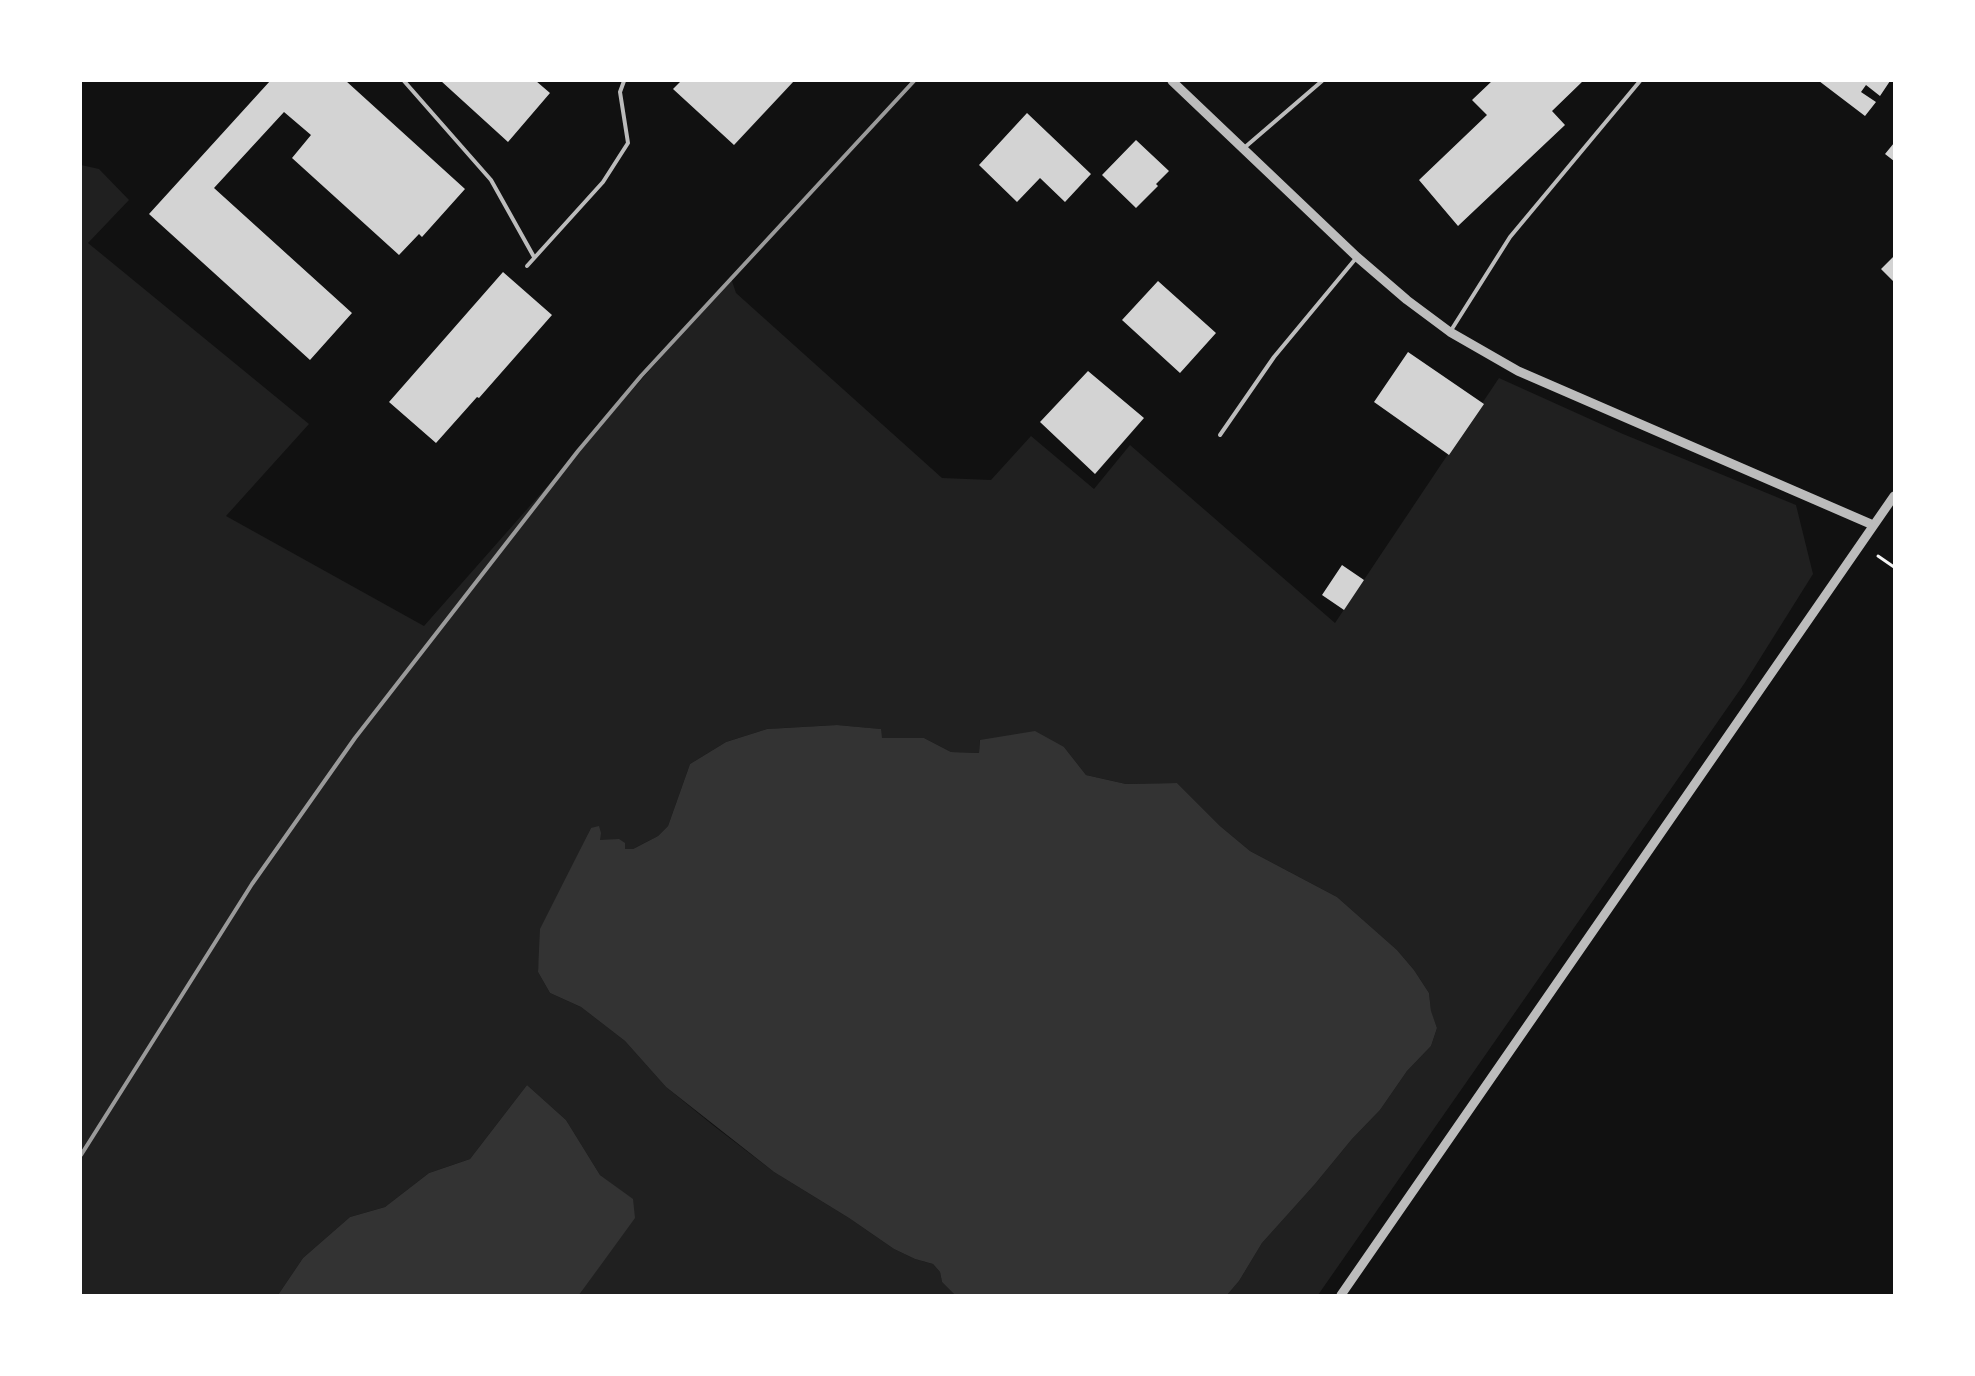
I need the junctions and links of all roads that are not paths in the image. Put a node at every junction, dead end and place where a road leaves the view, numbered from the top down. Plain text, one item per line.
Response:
1 (404, 81) edge
2 (624, 81) edge
3 (1172, 81) edge
4 (1322, 81) edge
5 (1640, 81) edge
6 (1242, 149) junction
7 (534, 257) junction
8 (1357, 257) junction
9 (527, 266) dead end
10 (1450, 332) junction
11 (1220, 435) dead end
12 (1894, 496) edge
13 (1873, 525) junction
14 (1341, 1295) edge

1 - 7 lane
2 - 7 lane
3 - 6 street
4 - 6 lane
5 - 10 lane
6 - 8 street
7 - 9 lane
8 - 10 street
8 - 11 lane
10 - 13 street
12 - 13 street
13 - 14 street

